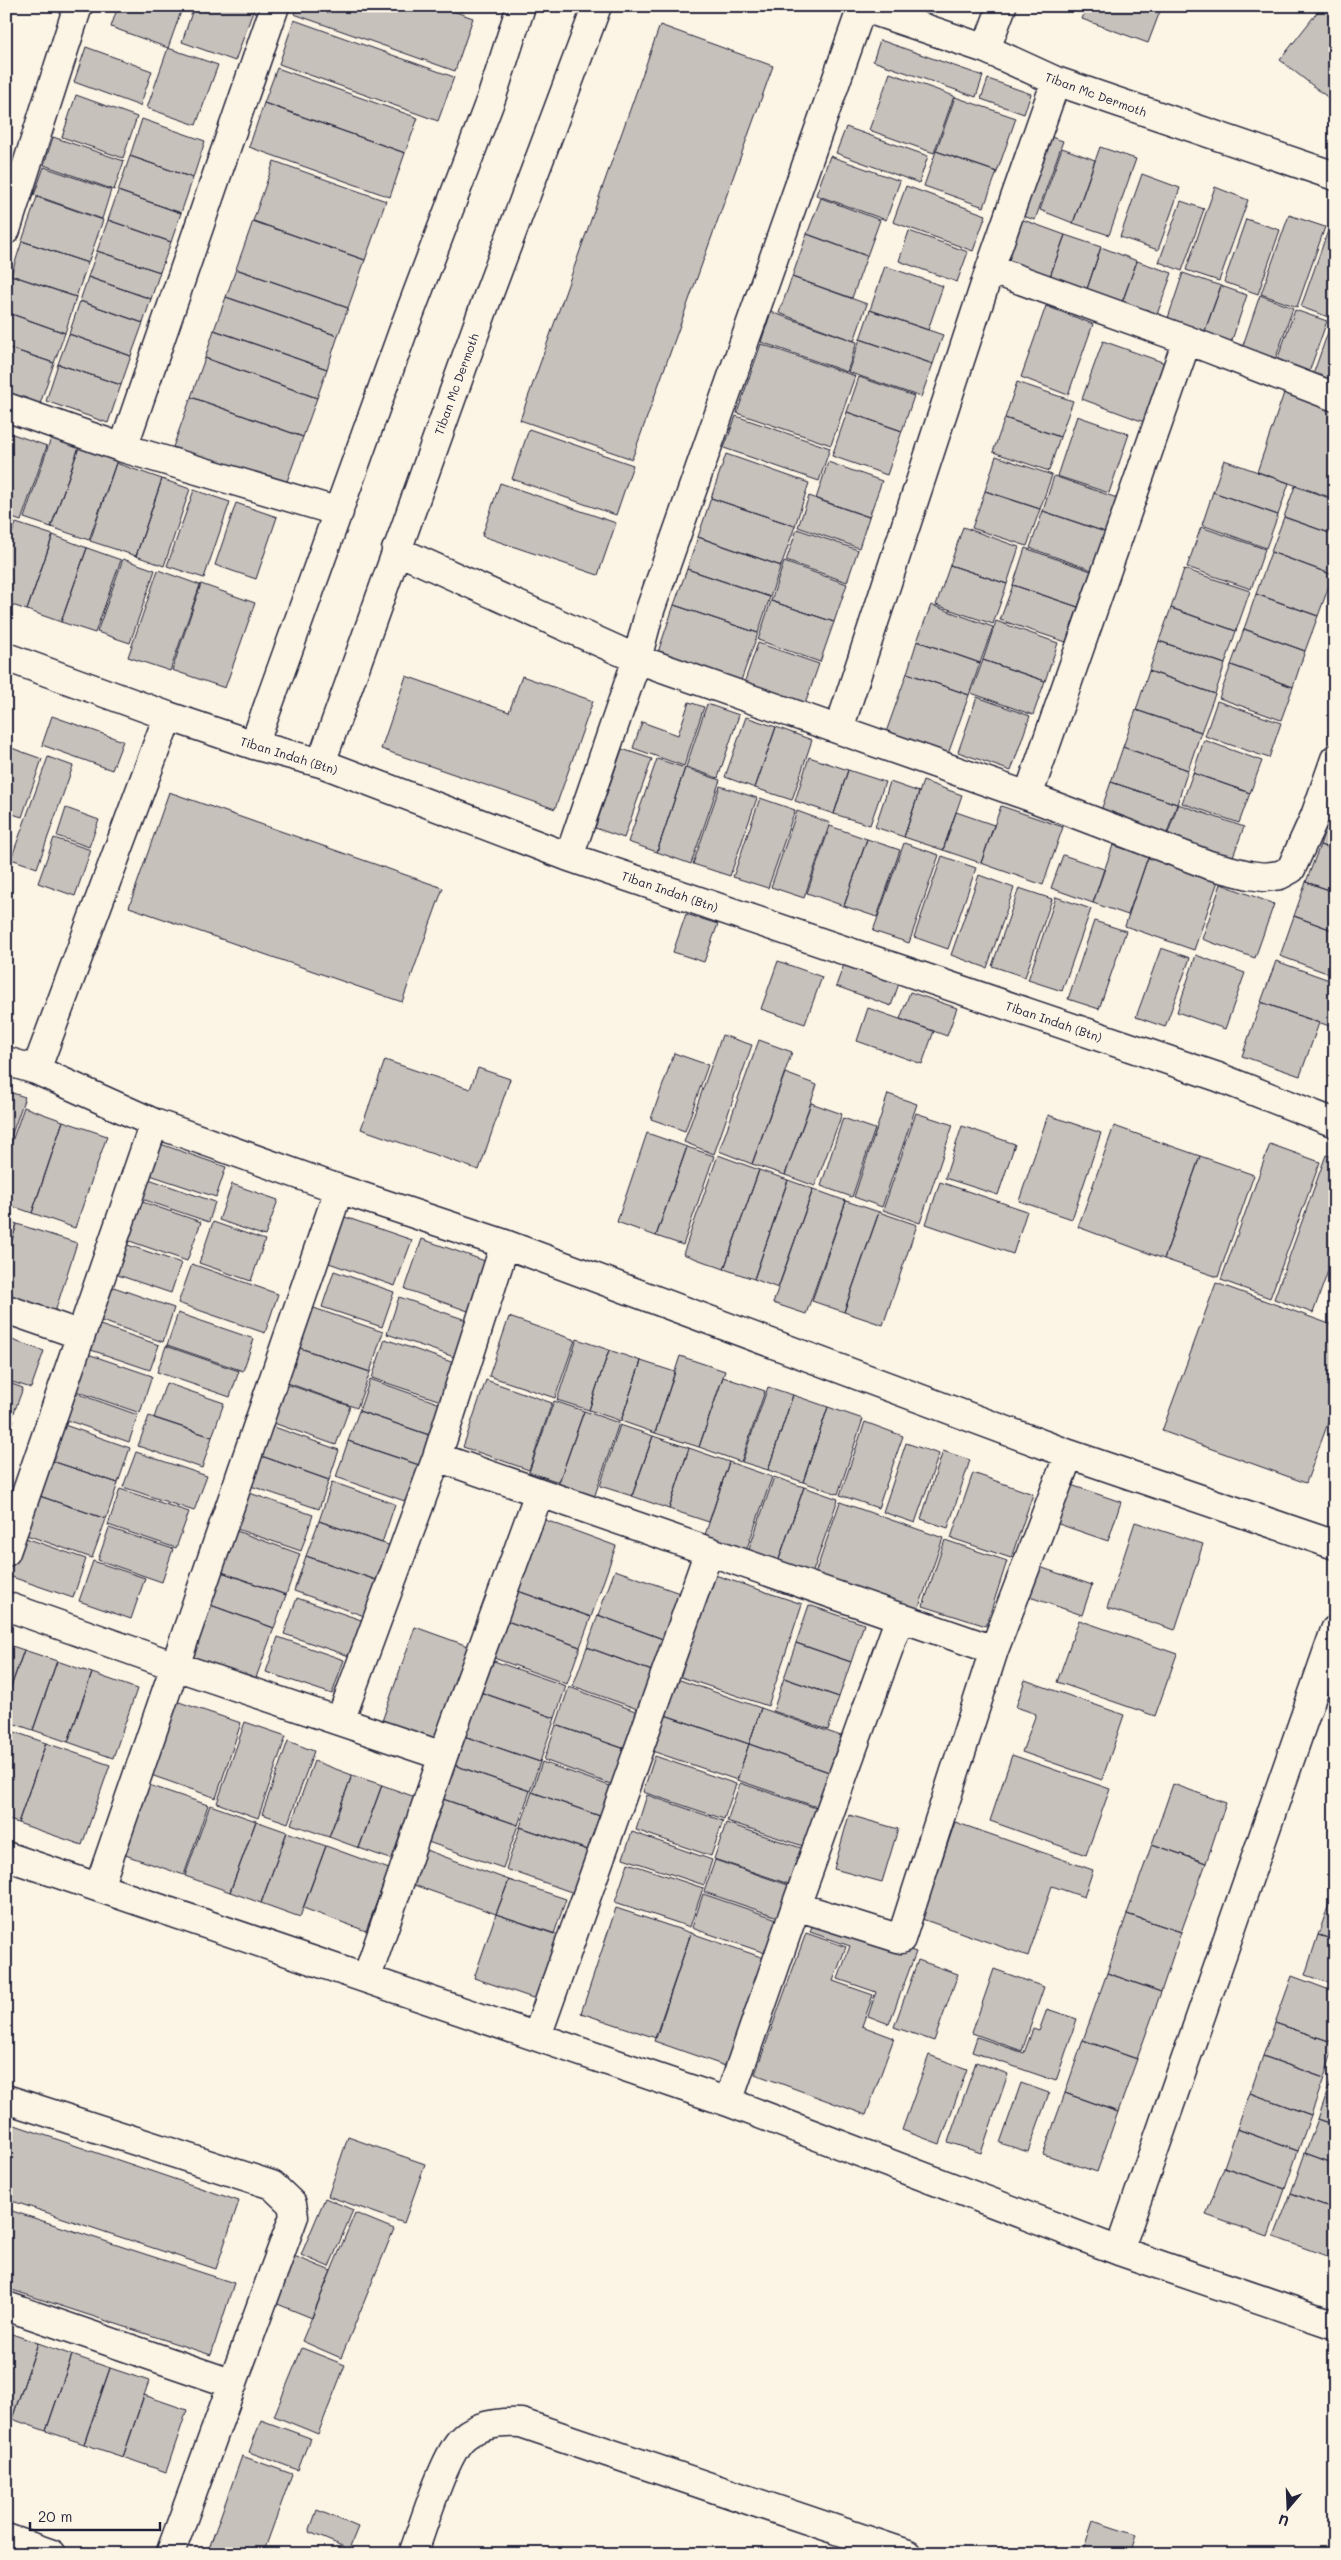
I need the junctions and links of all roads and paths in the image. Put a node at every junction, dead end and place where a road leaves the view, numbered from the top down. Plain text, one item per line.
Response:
1 (78, 6) edge
2 (275, 6) edge
3 (521, 6) edge
4 (597, 6) edge
5 (1002, 6) edge
6 (860, 7) edge
7 (986, 49) junction
8 (1056, 81) junction
9 (1335, 176) edge
10 (8, 218) edge
11 (990, 269) junction
12 (1188, 340) junction
13 (1335, 397) edge
14 (6, 407) edge
15 (124, 448) junction
16 (339, 512) junction
17 (396, 550) junction
18 (6, 657) edge
19 (637, 659) junction
20 (168, 716) junction
21 (838, 729) junction
22 (254, 745) junction
23 (1335, 759) edge
24 (321, 763) junction
25 (1028, 796) junction
26 (569, 857) junction
27 (6, 1061) edge
28 (36, 1070) junction
29 (154, 1123) junction
30 (1335, 1123) edge
31 (339, 1189) junction
32 (505, 1244) junction
33 (6, 1309) edge
34 (81, 1335) junction
35 (1069, 1454) junction
36 (436, 1458) junction
37 (539, 1493) junction
38 (1335, 1545) edge
39 (6, 1552) edge
40 (709, 1552) junction
41 (6, 1606) edge
42 (900, 1617) junction
43 (1335, 1630) edge
44 (994, 1650) junction
45 (175, 1666) junction
46 (340, 1721) junction
47 (443, 1756) junction
48 (6, 1856) edge
49 (99, 1887) junction
50 (796, 1906) junction
51 (367, 1977) junction
52 (537, 2036) junction
53 (6, 2099) edge
54 (728, 2102) junction
55 (1119, 2251) junction
56 (6, 2306) edge
57 (1335, 2326) edge
58 (233, 2384) junction
59 (6, 2538) edge
60 (52, 2554) edge
61 (170, 2554) edge
62 (413, 2554) edge
63 (908, 2554) edge

1 - 10 street
2 - 15 street
3 - 16 street
4 - 17 street, Tiban Mc Dermoth
5 - 7 street
6 - 7 street, Tiban Mc Dermoth
6 - 19 street
7 - 8 street, Tiban Mc Dermoth
8 - 9 street, Tiban Mc Dermoth
8 - 11 street
11 - 12 street
11 - 21 street
12 - 13 street
12 - 25 street
14 - 15 street
15 - 16 street
16 - 22 street
17 - 19 street
17 - 24 street, Tiban Mc Dermoth
18 - 20 street, Tiban Indah (Btn)
19 - 21 street
19 - 26 street
20 - 22 street, Tiban Indah (Btn)
20 - 28 street
21 - 25 street
22 - 24 street, Tiban Indah (Btn)
23 - 25 street
24 - 26 street, Tiban Indah (Btn)
26 - 30 street, Tiban Indah (Btn)
27 - 28 street
28 - 29 street
29 - 31 street
29 - 34 street
31 - 32 street
31 - 45 street
32 - 35 street
32 - 36 street
33 - 34 street
34 - 39 street
35 - 38 street
35 - 44 street
36 - 37 street
36 - 46 street
37 - 40 street
37 - 47 street
40 - 42 street
40 - 52 street
41 - 45 street
42 - 44 street
42 - 50 street
43 - 55 street
44 - 50 street
45 - 46 street
45 - 49 street
46 - 47 street
47 - 51 street
48 - 49 street
49 - 51 street
50 - 54 street
51 - 52 street
52 - 54 street
53 - 58 street
54 - 55 street
55 - 57 street
56 - 58 street
58 - 61 street
59 - 60 street
62 - 63 street

